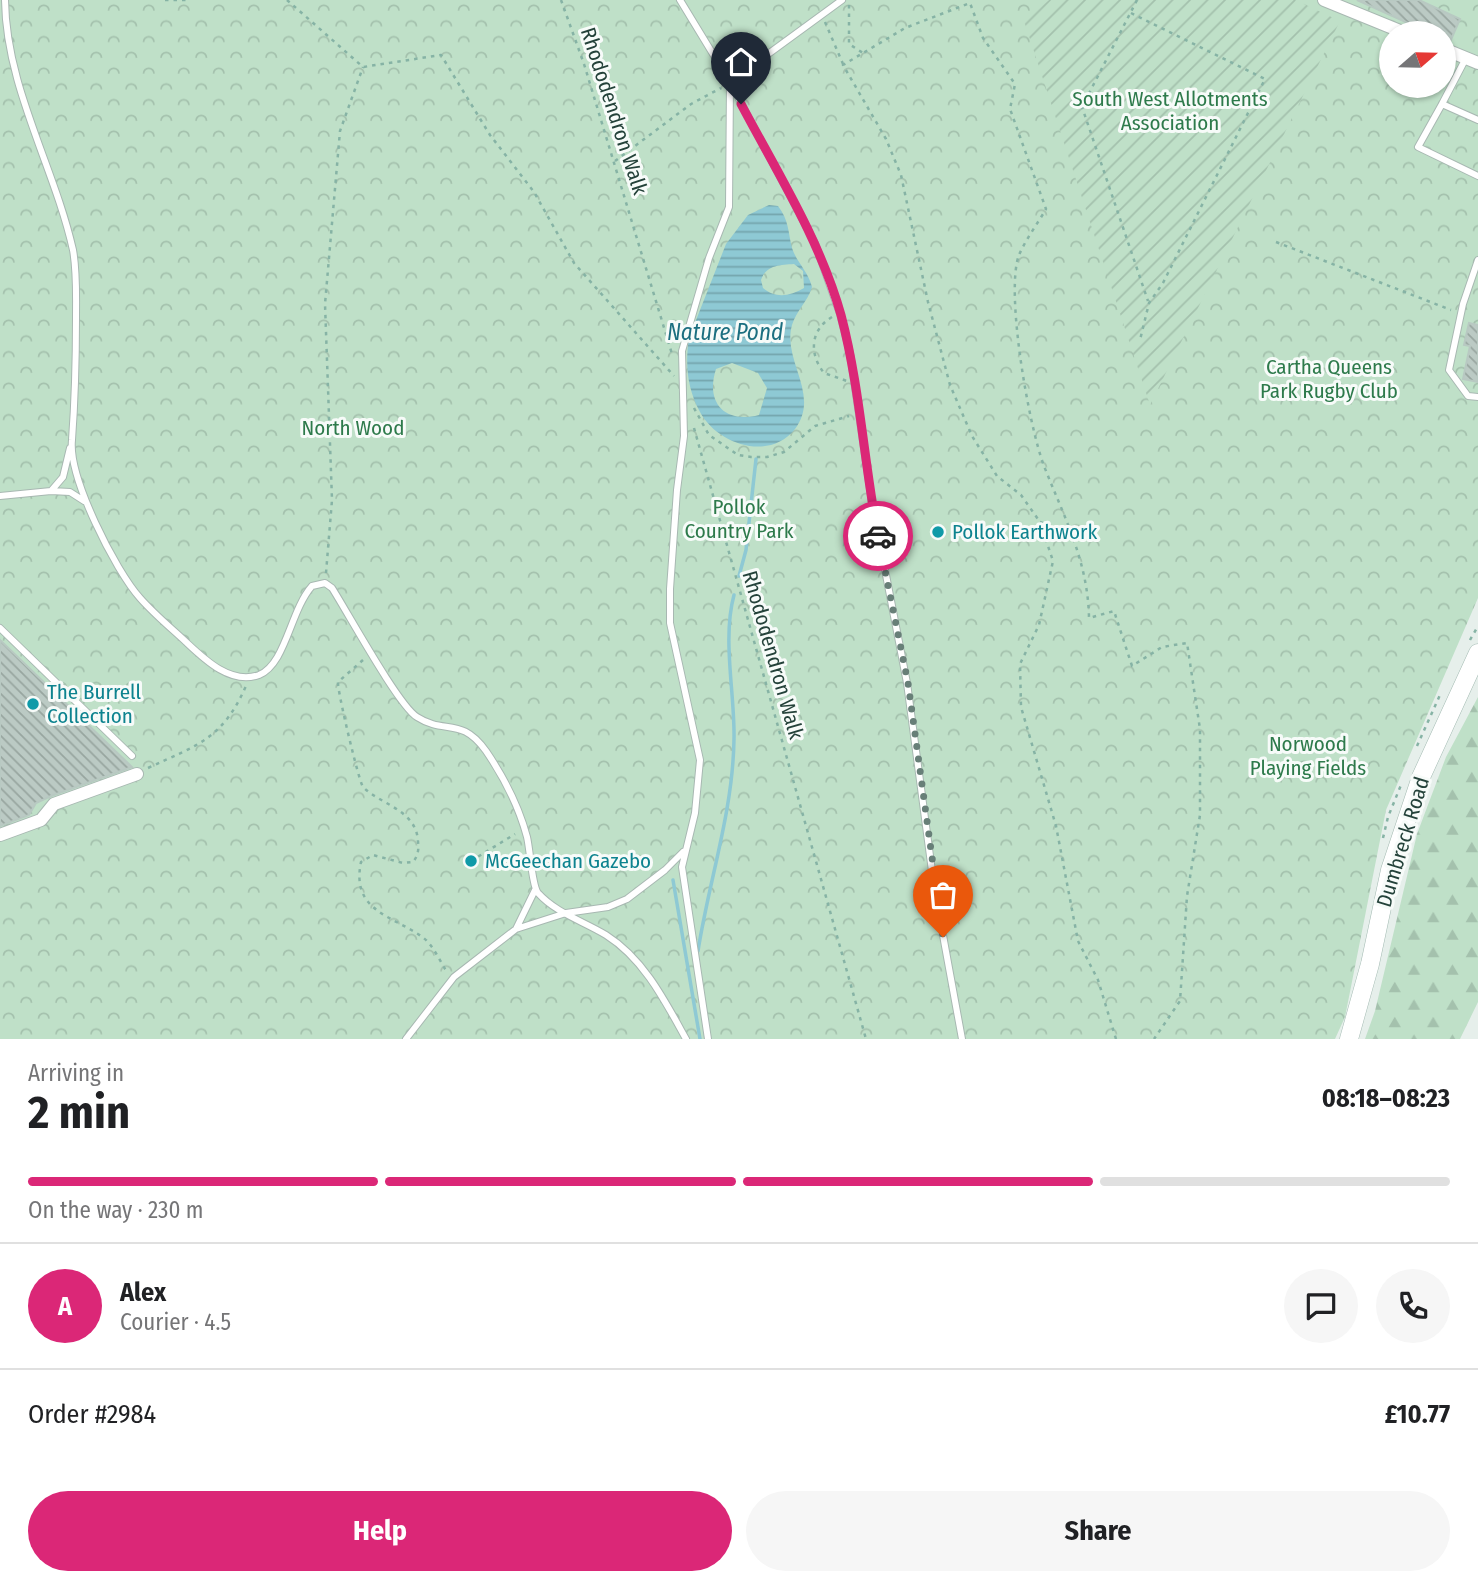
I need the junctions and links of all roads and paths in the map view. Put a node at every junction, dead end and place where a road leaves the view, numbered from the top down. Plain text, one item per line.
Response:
1 (5, 0) edge
2 (165, 0) edge
3 (189, 0) edge
4 (287, 0) edge
5 (561, 0) edge
6 (680, 0) edge
7 (842, 0) edge
8 (850, 0) edge
9 (1138, 0) edge
10 (1324, 0) edge
11 (1131, 13) junction
12 (822, 14) junction
13 (1379, 22) edge
14 (863, 53) junction
15 (1472, 60) edge
16 (843, 65) junction
17 (363, 67) junction
18 (730, 82) junction
19 (1442, 104) junction
20 (1478, 120) edge
21 (614, 162) junction
22 (1478, 176) edge
23 (1276, 242) dead end
24 (1478, 260) edge
25 (1149, 303) junction
26 (840, 314) junction
27 (1461, 314) junction
28 (1140, 341) dead end
29 (673, 357) dead end
30 (677, 370) dead end
31 (853, 379) junction
32 (681, 383) junction
33 (1478, 397) edge
34 (859, 414) junction
35 (692, 421) dead end
36 (71, 442) junction
37 (51, 491) junction
38 (0, 496) edge
39 (85, 502) junction
40 (1040, 522) junction
41 (1073, 534) junction
42 (325, 583) junction
43 (0, 628) edge
44 (370, 648) junction
45 (1478, 653) edge
46 (250, 676) junction
47 (132, 756) dead end
48 (141, 772) joint
49 (524, 829) junction
50 (0, 835) edge
51 (684, 851) junction
52 (471, 861) dead end
53 (535, 890) junction
54 (566, 914) junction
55 (516, 929) junction
56 (454, 977) junction
57 (406, 1039) edge
58 (686, 1039) edge
59 (708, 1039) edge
60 (866, 1039) edge
61 (962, 1039) edge
62 (1116, 1039) edge
63 (1154, 1039) edge
64 (1349, 1039) edge

1 - 36 lane
2 - 3 path
4 - 17 path
5 - 21 path, Rhododendron Walk
6 - 18 lane
7 - 12 lane
8 - 14 path
9 - 11 path
10 - 13 street
11 - 25 path
11 - 25 path
12 - 16 path
12 - 18 lane
14 - 16 path
14 - 41 path
15 - 19 lane
16 - 40 path
17 - 32 path
17 - 42 path
18 - 21 path
18 - 26 lane
18 - 32 lane
19 - 20 lane
19 - 22 lane
21 - 29 path, Rhododendron Walk
23 - 27 path
24 - 27 lane
25 - 28 path
26 - 31 lane
26 - 31 path
27 - 33 lane
30 - 32 path
31 - 34 lane
32 - 34 path
32 - 51 lane
34 - 61 lane
35 - 60 path, Rhododendron Walk
36 - 37 lane
36 - 39 lane
37 - 38 lane
37 - 39 lane
39 - 46 lane
40 - 41 path
40 - 62 path
41 - 63 path
42 - 44 lane
42 - 46 lane
43 - 47 lane
44 - 49 lane
44 - 56 path
45 - 64 main road, Dumbreck Road
46 - 48 path
48 - 50 street
49 - 52 path
49 - 53 lane
51 - 54 lane
51 - 59 lane
53 - 54 lane
53 - 55 lane
54 - 55 lane
54 - 58 lane
55 - 56 lane
56 - 57 lane

